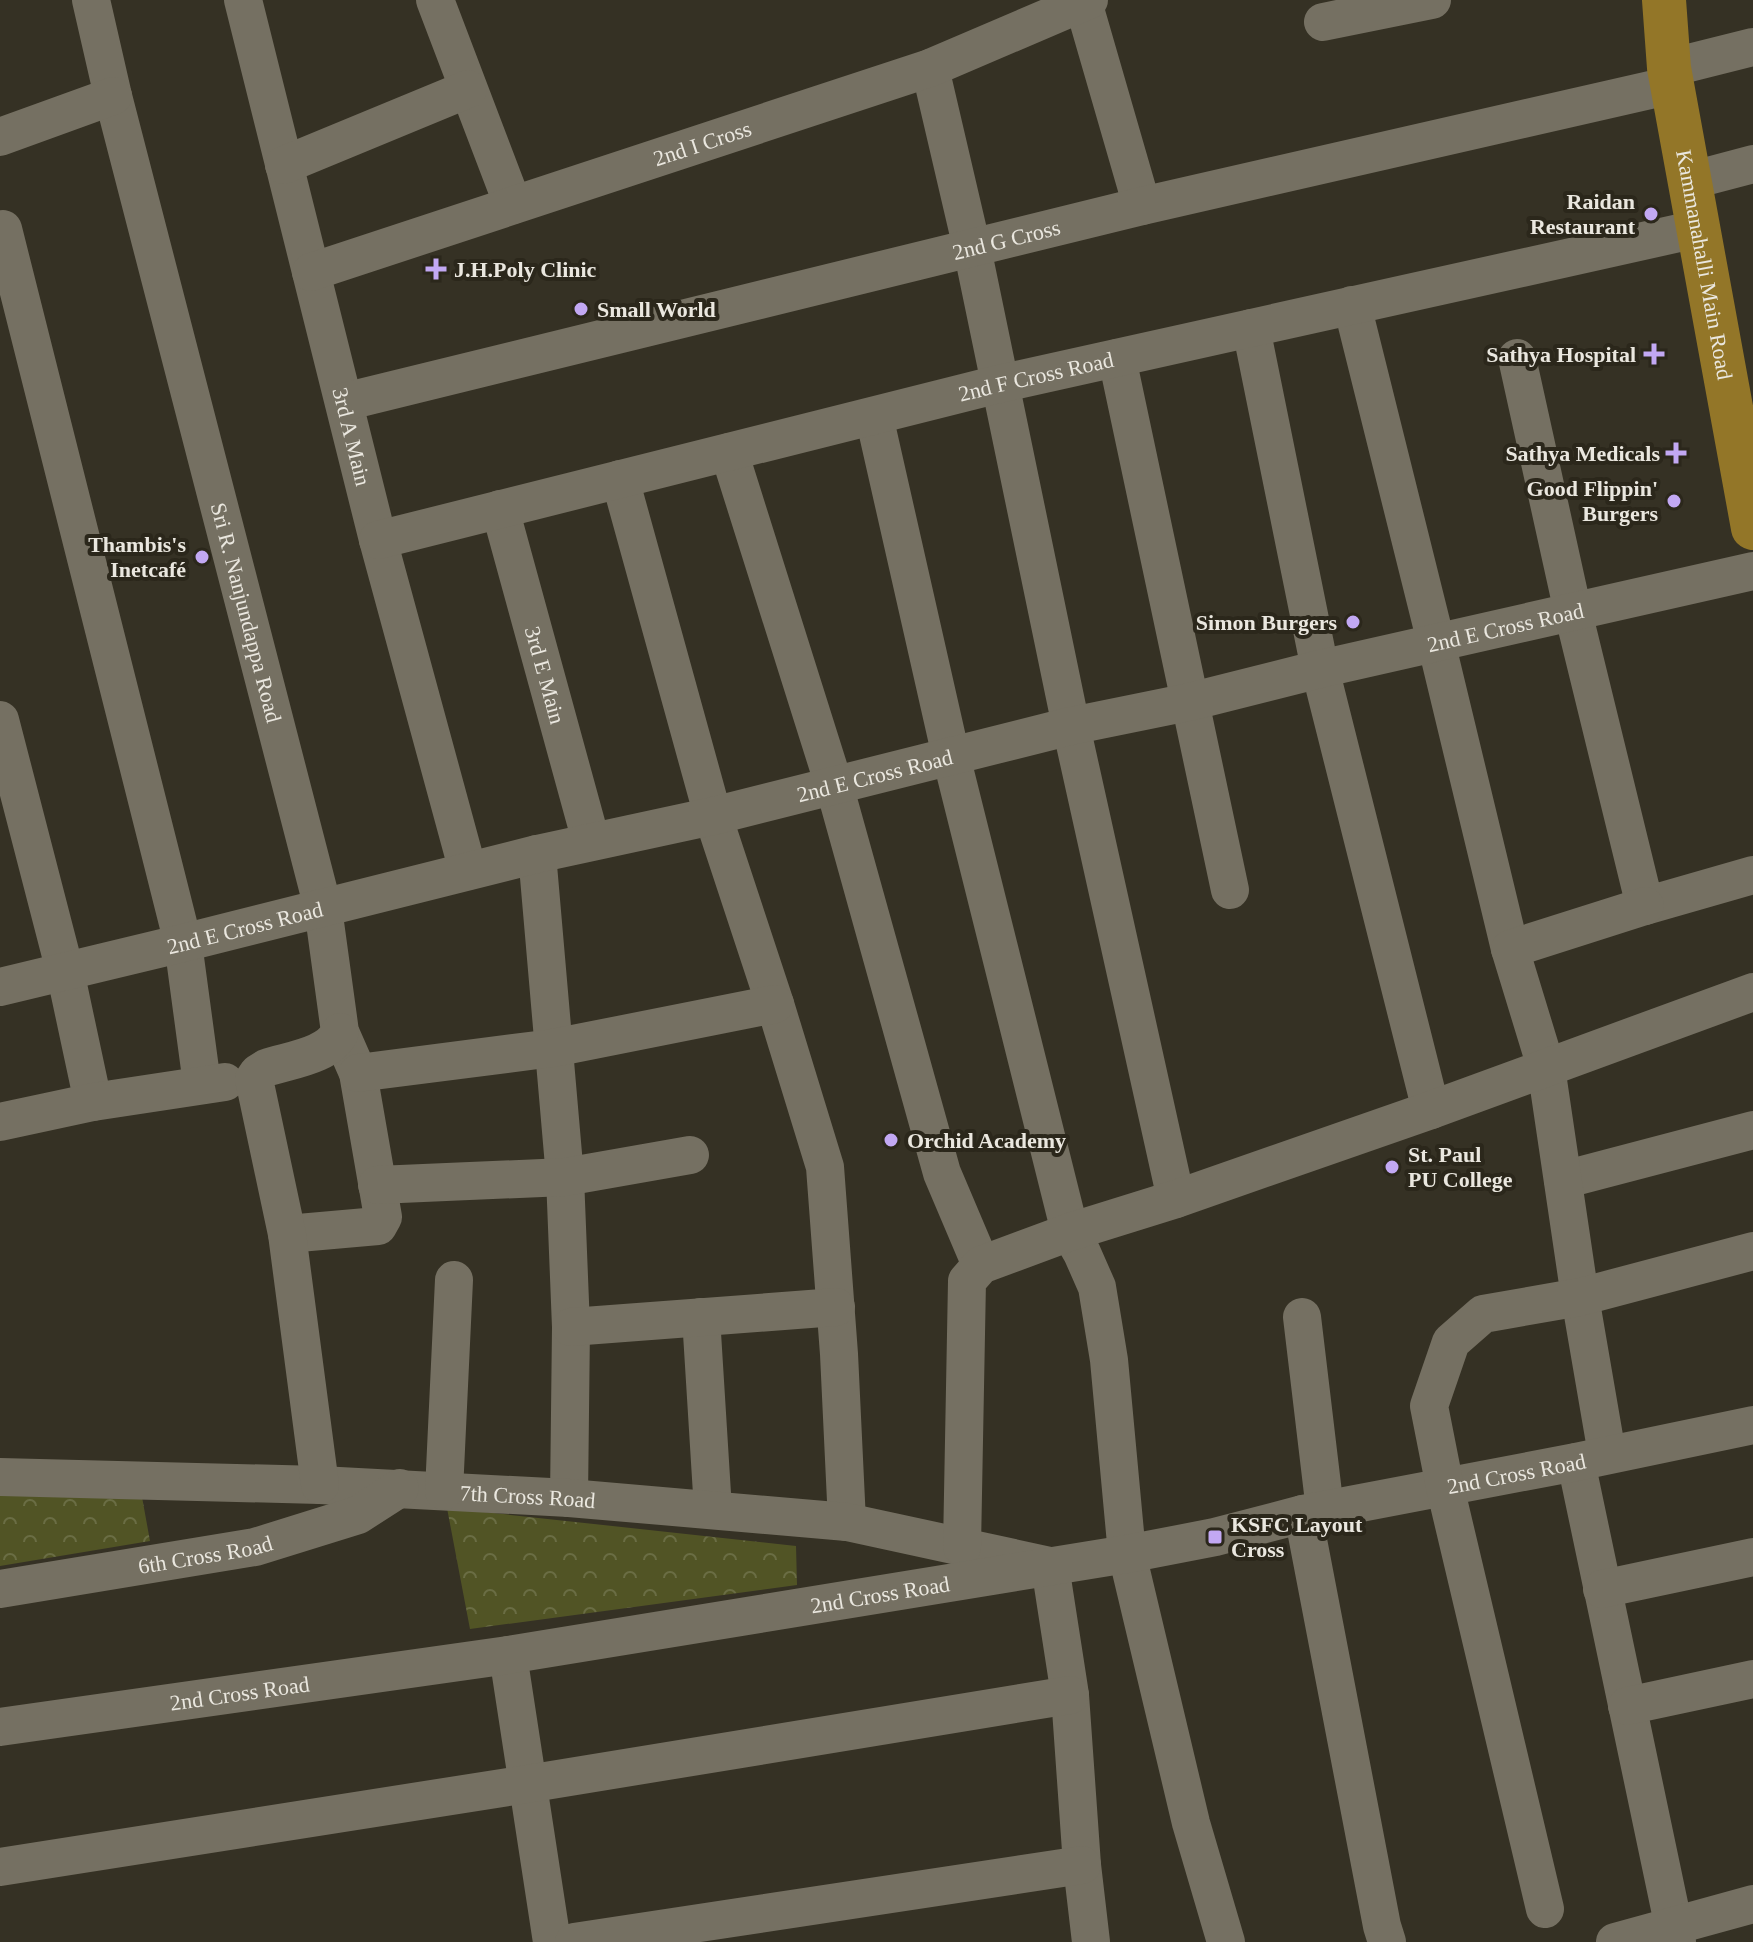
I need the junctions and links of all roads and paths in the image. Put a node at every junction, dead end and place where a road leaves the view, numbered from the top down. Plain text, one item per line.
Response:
1 (91, 0) edge
2 (243, 0) edge
3 (435, 0) edge
4 (1432, 0) edge
5 (1664, 0) edge
6 (1086, 1) edge
7 (1323, 22) dead end
8 (1753, 47) edge
9 (930, 68) junction
10 (1670, 76) junction
11 (468, 89) junction
12 (113, 96) junction
13 (0, 137) edge
14 (1753, 164) edge
15 (284, 165) junction
16 (1689, 181) junction
17 (513, 205) junction
18 (1142, 206) junction
19 (3, 229) dead end
20 (1697, 229) junction
21 (972, 248) junction
22 (311, 272) junction
23 (1352, 305) junction
24 (1251, 328) junction
25 (1117, 358) junction
26 (1517, 358) dead end
27 (999, 384) junction
28 (344, 402) junction
29 (874, 416) junction
30 (729, 452) junction
31 (620, 479) junction
32 (500, 509) junction
33 (1753, 528) edge
34 (378, 540) junction
35 (1753, 571) edge
36 (1573, 612) junction
37 (1436, 642) junction
38 (1320, 669) junction
39 (1189, 702) junction
40 (0, 720) edge
41 (1071, 726) junction
42 (951, 756) junction
43 (834, 785) junction
44 (713, 816) junction
45 (591, 841) junction
46 (537, 854) junction
47 (468, 871) junction
48 (1753, 875) edge
49 (1230, 890) dead end
50 (1645, 906) junction
51 (323, 908) junction
52 (183, 943) junction
53 (1510, 949) junction
54 (65, 971) junction
55 (0, 987) edge
56 (1753, 992) edge
57 (775, 1004) junction
58 (340, 1032) junction
59 (553, 1048) junction
60 (1546, 1067) junction
61 (358, 1073) junction
62 (254, 1079) junction
63 (202, 1084) junction
64 (93, 1102) junction
65 (1431, 1110) junction
66 (0, 1122) edge
67 (1753, 1130) edge
68 (690, 1155) dead end
69 (565, 1177) junction
70 (1563, 1180) junction
71 (377, 1185) junction
72 (1176, 1199) junction
73 (1070, 1232) junction
74 (287, 1234) junction
75 (1753, 1251) edge
76 (981, 1265) junction
77 (454, 1280) dead end
78 (1580, 1297) junction
79 (836, 1307) junction
80 (701, 1317) junction
81 (1302, 1317) dead end
82 (571, 1327) junction
83 (1753, 1425) edge
84 (1592, 1458) junction
85 (0, 1477) edge
86 (320, 1485) junction
87 (1445, 1487) junction
88 (400, 1488) junction
89 (444, 1491) junction
90 (569, 1498) junction
91 (713, 1510) junction
92 (1314, 1512) junction
93 (847, 1522) junction
94 (962, 1547) junction
95 (1127, 1554) junction
96 (1753, 1557) edge
97 (1050, 1566) junction
98 (0, 1589) edge
99 (1602, 1589) junction
100 (508, 1655) junction
101 (1753, 1679) edge
102 (1070, 1695) junction
103 (1627, 1706) junction
104 (0, 1727) edge
105 (527, 1784) junction
106 (1082, 1865) junction
107 (0, 1867) edge
108 (1753, 1904) edge
109 (1545, 1909) dead end
110 (1675, 1934) edge
111 (552, 1942) edge
112 (574, 1942) edge
113 (1091, 1942) edge
114 (1226, 1942) edge
115 (1387, 1942) edge
116 (1615, 1942) edge

1 - 12 street, Sri R. Nanjundappa Road
2 - 15 street, 3rd A Main
3 - 11 street
4 - 7 street
5 - 10 main road, Kammanahalli Main Road
6 - 9 street, 2nd I Cross
6 - 18 street
8 - 10 street, 2nd G Cross
9 - 17 street, 2nd I Cross
9 - 21 street
10 - 16 main road, Kammanahalli Main Road
10 - 18 street, 2nd G Cross
11 - 15 street
11 - 17 street
12 - 13 street
12 - 51 street, Sri R. Nanjundappa Road
14 - 16 street
15 - 22 street, 3rd A Main
16 - 20 main road, Kammanahalli Main Road
17 - 22 street, 2nd I Cross
18 - 21 street, 2nd G Cross
19 - 52 street
20 - 23 street, 2nd F Cross Road
20 - 33 main road, Kammanahalli Main Road
21 - 27 street
21 - 28 street, 2nd G Cross
22 - 28 street, 3rd A Main
23 - 24 street, 2nd F Cross Road
23 - 37 street
24 - 25 street, 2nd F Cross Road
24 - 38 street
25 - 27 street, 2nd F Cross Road
25 - 39 street
26 - 36 street
27 - 29 street, 2nd F Cross Road
27 - 41 street
28 - 34 street, 3rd A Main
29 - 30 street, 2nd F Cross Road
29 - 42 street
30 - 31 street, 2nd F Cross Road
30 - 43 street
31 - 32 street, 2nd F Cross Road
31 - 44 street
32 - 34 street, 2nd F Cross Road
32 - 45 street, 3rd E Main
34 - 47 street, 3rd A Main
35 - 36 street, 2nd E Cross Road
36 - 37 street, 2nd E Cross Road
36 - 50 street
37 - 38 street, 2nd E Cross Road
37 - 53 street
38 - 39 street, 2nd E Cross Road
38 - 65 street
39 - 41 street, 2nd E Cross Road
39 - 49 street
40 - 54 street
41 - 42 street, 2nd E Cross Road
41 - 72 street
42 - 43 street, 2nd E Cross Road
42 - 73 street
43 - 44 street, 2nd E Cross Road
43 - 76 street
44 - 45 street, 2nd E Cross Road
44 - 57 street
45 - 46 street, 2nd E Cross Road
46 - 47 street, 2nd E Cross Road
46 - 59 street
47 - 51 street, 2nd E Cross Road
48 - 50 street
50 - 53 street
51 - 52 street, 2nd E Cross Road
51 - 58 street, Sri R. Nanjundappa Road
52 - 54 street, 2nd E Cross Road
52 - 63 street
53 - 60 street
54 - 55 street, 2nd E Cross Road
54 - 64 street
56 - 60 street
57 - 59 street
57 - 79 street
58 - 61 street, Sri R. Nanjundappa Road
58 - 62 street
59 - 61 street
59 - 69 street
60 - 65 street
60 - 70 street
61 - 71 street, Sri R. Nanjundappa Road
62 - 63 street
62 - 74 street
63 - 64 street
64 - 66 street
65 - 72 street
67 - 70 street
68 - 69 street
69 - 71 street
69 - 82 street
70 - 78 street
71 - 74 street, Sri R. Nanjundappa Road
72 - 73 street
73 - 76 street
73 - 95 street
74 - 86 street
75 - 78 street
76 - 94 street
77 - 89 street
78 - 84 street
78 - 87 street
79 - 80 street
79 - 93 street
80 - 82 street
80 - 91 street
81 - 92 street
82 - 90 street
83 - 84 street, 2nd Cross Road
84 - 87 street, 2nd Cross Road
84 - 99 street
85 - 86 street, 7th Cross Road
86 - 88 street, 7th Cross Road
87 - 92 street, 2nd Cross Road
87 - 109 street
88 - 89 street, 7th Cross Road
88 - 98 street, 6th Cross Road
89 - 90 street, 7th Cross Road
90 - 91 street, 7th Cross Road
91 - 93 street, 7th Cross Road
92 - 95 street, 2nd Cross Road
92 - 115 street
93 - 94 street, 7th Cross Road
94 - 97 street, 7th Cross Road
95 - 97 street, 2nd Cross Road
95 - 114 street
96 - 99 street
97 - 100 street, 2nd Cross Road
97 - 102 street
99 - 103 street
100 - 104 street, 2nd Cross Road
100 - 105 street
101 - 103 street
102 - 105 street
102 - 106 street
103 - 110 street
105 - 107 street
105 - 111 street
106 - 112 street
106 - 113 street
108 - 110 street
110 - 116 street

